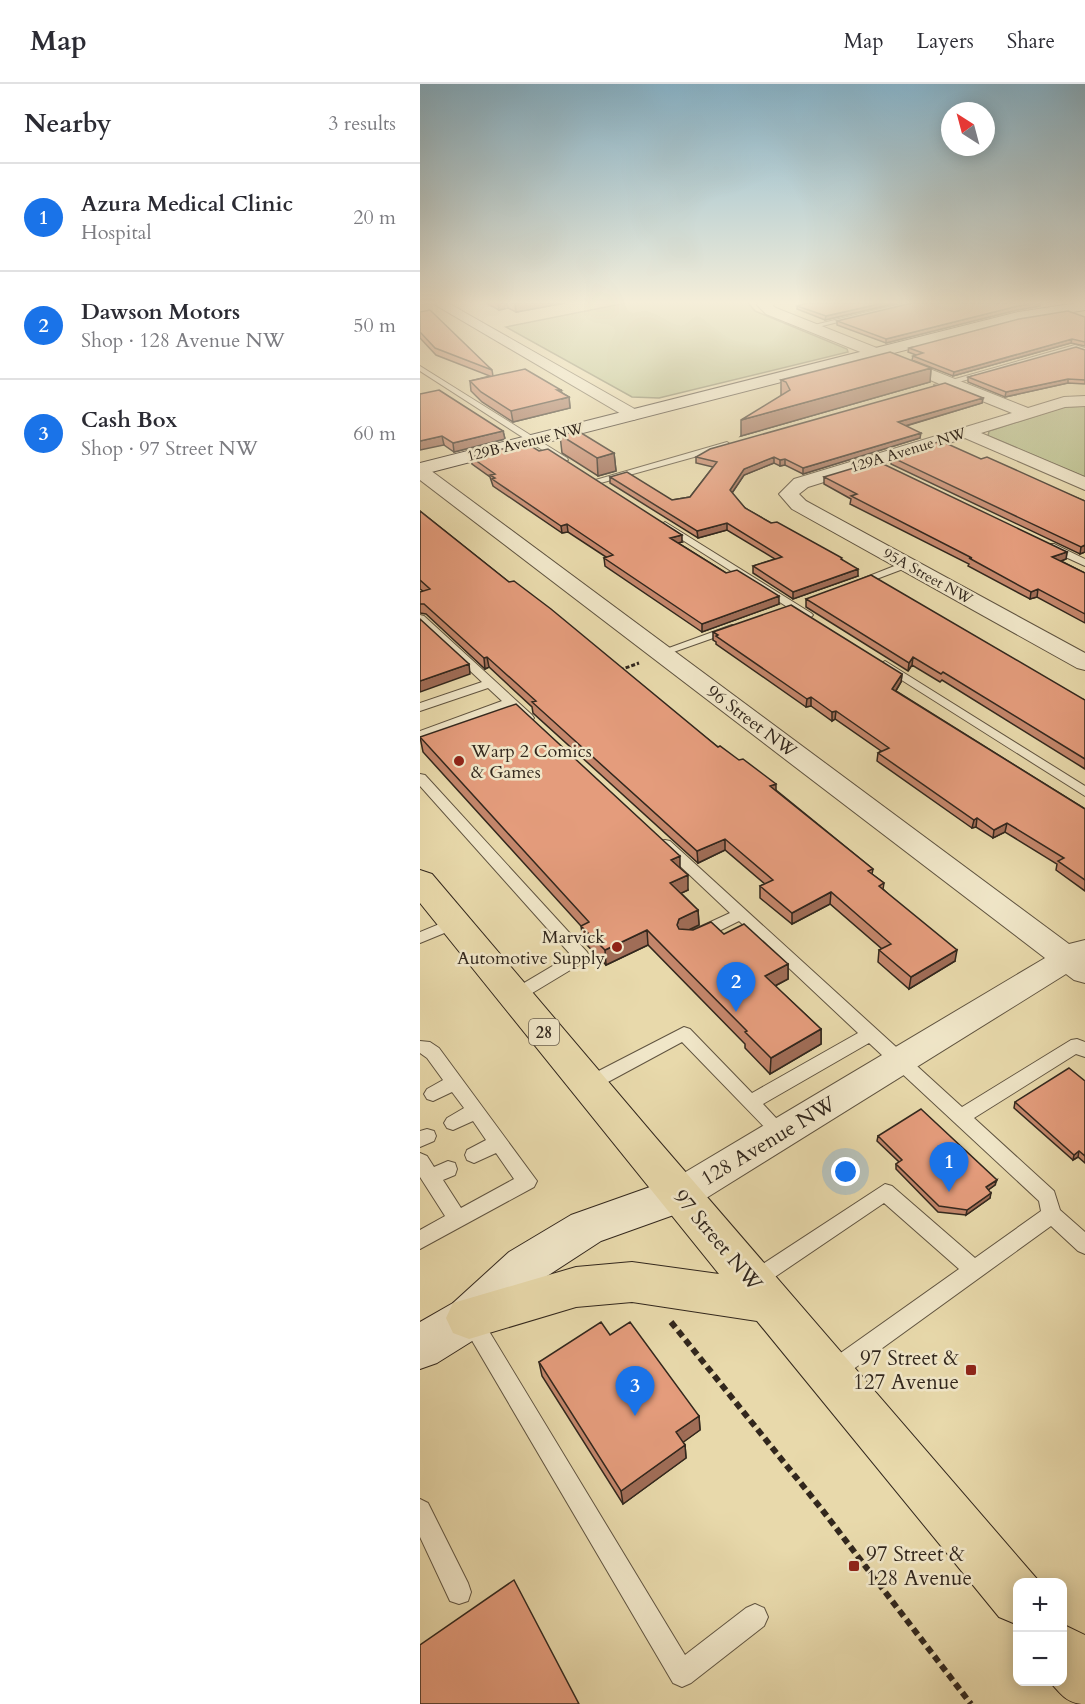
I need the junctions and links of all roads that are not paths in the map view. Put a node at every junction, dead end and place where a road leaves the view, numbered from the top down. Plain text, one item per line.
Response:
1 (436, 379) edge
2 (571, 379) edge
3 (775, 379) edge
4 (939, 379) edge
5 (960, 379) edge
6 (948, 382) junction
7 (925, 389) edge
8 (455, 391) junction
9 (443, 393) edge
10 (1085, 401) edge
11 (1027, 413) junction
12 (634, 415) junction
13 (965, 432) junction
14 (534, 440) junction
15 (733, 443) edge
16 (570, 464) edge
17 (420, 470) edge
18 (598, 481) edge
19 (801, 483) joint
20 (1085, 484) edge
21 (656, 519) edge
22 (1042, 543) edge
23 (1085, 563) edge
24 (907, 564) junction
25 (845, 587) edge
26 (420, 618) edge
27 (813, 619) edge
28 (738, 626) edge
29 (661, 653) junction
30 (874, 658) edge
31 (1085, 663) edge
32 (490, 683) junction
33 (511, 702) junction
34 (420, 707) edge
35 (535, 724) edge
36 (420, 735) edge
37 (420, 778) edge
38 (1085, 792) edge
39 (654, 835) edge
40 (420, 881) edge
41 (740, 914) junction
42 (454, 923) junction
43 (420, 938) edge
44 (688, 939) edge
45 (1079, 960) edge
46 (513, 997) junction
47 (870, 1034) junction
48 (420, 1047) edge
49 (1085, 1051) edge
50 (899, 1061) junction
51 (456, 1082) junction
52 (589, 1084) junction
53 (433, 1094) dead end
54 (750, 1103) junction
55 (476, 1110) junction
56 (961, 1117) junction
57 (453, 1123) dead end
58 (781, 1133) junction
59 (499, 1142) junction
60 (474, 1155) dead end
61 (433, 1169) edge
62 (675, 1188) junction
63 (1052, 1214) junction
64 (458, 1219) junction
65 (420, 1240) edge
66 (1085, 1245) edge
67 (975, 1271) junction
68 (760, 1292) junction
69 (469, 1318) junction
70 (420, 1347) edge
71 (830, 1372) junction
72 (420, 1511) edge
73 (459, 1592) dead end
74 (1013, 1593) edge
75 (755, 1617) dead end
76 (1067, 1658) edge
77 (1085, 1679) edge

1 - 8 lane
2 - 12 street
3 - 12 street, 129B Avenue NW
4 - 6 street
5 - 6 lane
6 - 7 lane
6 - 11 street
8 - 9 lane
8 - 14 lane
10 - 11 street, 129A Avenue NW
11 - 13 street, 129A Avenue NW
12 - 14 street, 129B Avenue NW
13 - 19 street, 129A Avenue NW
13 - 20 street
14 - 16 lane
14 - 17 street, 129B Avenue NW
15 - 18 lane
17 - 29 street, 96 Street NW
19 - 24 street, 95A Street NW
21 - 27 lane
22 - 23 lane
24 - 25 lane
24 - 31 street, 95A Street NW
26 - 32 lane
28 - 29 lane
29 - 45 street, 96 Street NW
30 - 38 lane
32 - 33 lane
32 - 34 lane
33 - 35 lane
33 - 36 lane
37 - 46 lane
39 - 41 lane
40 - 42 main road, 97 Street NW / 28
41 - 44 lane
41 - 47 lane
42 - 43 lane
42 - 46 main road, 97 Street NW / 28
45 - 50 street, 128 Avenue NW
46 - 52 main road, 97 Street NW / 28
47 - 50 lane
47 - 54 lane
48 - 51 lane
49 - 56 lane
50 - 56 lane
50 - 58 street, 128 Avenue NW
51 - 53 lane
51 - 55 lane
52 - 54 lane
52 - 62 main road, 97 Street NW / 28
54 - 58 lane
55 - 57 lane
55 - 59 lane
56 - 63 lane
58 - 62 street, 128 Avenue NW
59 - 60 lane
59 - 64 lane
61 - 64 lane
62 - 68 main road, 97 Street NW
62 - 69 street, 128 Avenue NW
63 - 66 lane
63 - 67 lane
64 - 65 lane
67 - 68 lane
67 - 71 lane
68 - 69 main road
68 - 71 main road, 97 Street NW
69 - 70 street, 128 Avenue NW
69 - 75 lane
71 - 74 main road, 97 Street NW
72 - 73 lane
76 - 77 main road

